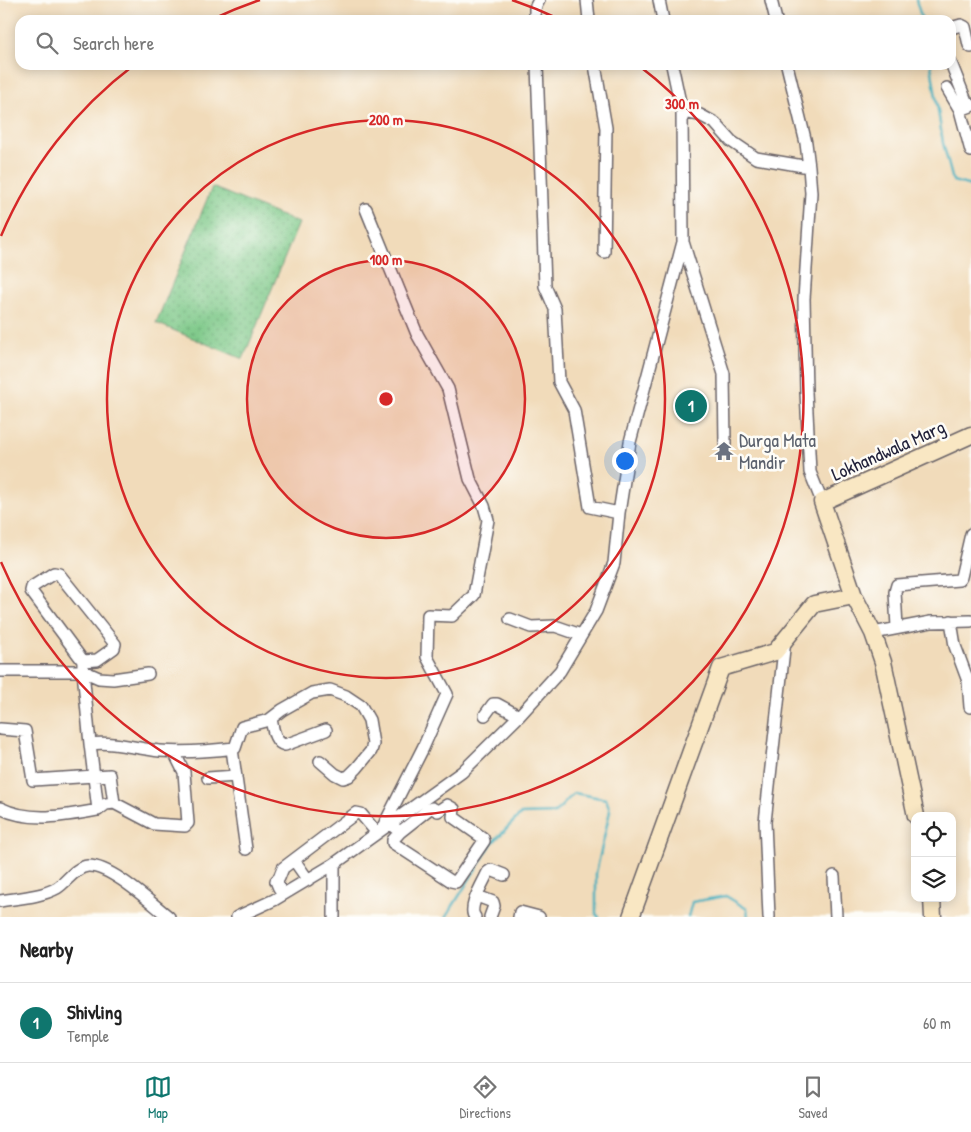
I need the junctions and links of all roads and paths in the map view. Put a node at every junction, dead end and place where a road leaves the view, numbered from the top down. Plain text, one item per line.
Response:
1 (539, 0) edge
2 (587, 0) edge
3 (659, 0) edge
4 (771, 0) edge
5 (535, 15) edge
6 (588, 15) edge
7 (662, 15) edge
8 (775, 15) edge
9 (956, 26) edge
10 (971, 47) edge
11 (537, 70) edge
12 (596, 70) edge
13 (673, 70) edge
14 (788, 70) edge
15 (954, 70) edge
16 (947, 88) dead end
17 (967, 107) edge
18 (682, 112) junction
19 (971, 152) edge
20 (809, 167) junction
21 (366, 209) dead end
22 (683, 242) junction
23 (604, 252) dead end
24 (971, 435) edge
25 (725, 444) dead end
26 (822, 502) junction
27 (619, 513) junction
28 (971, 534) edge
29 (854, 596) junction
30 (510, 618) dead end
31 (971, 621) edge
32 (951, 622) junction
33 (897, 627) junction
34 (873, 633) junction
35 (581, 635) junction
36 (785, 640) junction
37 (83, 666) junction
38 (0, 671) edge
39 (148, 674) dead end
40 (970, 707) edge
41 (486, 715) dead end
42 (519, 716) junction
43 (270, 719) junction
44 (0, 729) edge
45 (326, 730) dead end
46 (90, 744) junction
47 (232, 749) junction
48 (174, 752) junction
49 (320, 761) dead end
50 (94, 776) junction
51 (236, 776) junction
52 (208, 778) dead end
53 (114, 803) junction
54 (0, 808) edge
55 (98, 810) junction
56 (419, 810) junction
57 (915, 812) edge
58 (382, 829) junction
59 (400, 832) junction
60 (246, 849) dead end
61 (294, 860) junction
62 (334, 864) junction
63 (504, 875) dead end
64 (834, 876) dead end
65 (308, 880) junction
66 (279, 888) dead end
67 (477, 896) junction
68 (0, 901) edge
69 (932, 902) edge
70 (169, 917) edge
71 (238, 917) edge
72 (334, 917) edge
73 (475, 917) edge
74 (490, 917) edge
75 (519, 917) edge
76 (539, 917) edge
77 (631, 917) edge
78 (769, 917) edge
79 (836, 917) edge
80 (933, 917) edge

1 - 5 street
2 - 6 street
3 - 7 street
4 - 8 street
9 - 10 street
11 - 27 street
12 - 23 street
13 - 18 street
14 - 20 street
15 - 17 street
16 - 17 street
17 - 19 street
18 - 20 street
18 - 22 street
20 - 26 street
21 - 58 street
22 - 25 street
22 - 27 street
24 - 26 street, Lokhandwala Marg
26 - 29 street
27 - 35 street
28 - 33 street
29 - 34 street
29 - 36 street
30 - 35 street
31 - 32 street
32 - 33 street
32 - 40 street
33 - 34 street
34 - 57 street
35 - 42 street
36 - 77 street
36 - 78 street
37 - 37 street
37 - 38 street
37 - 39 street
37 - 46 street
41 - 42 street
42 - 56 street
43 - 45 street
43 - 47 street
43 - 49 street
44 - 50 street
46 - 48 street
46 - 50 street
47 - 48 street
47 - 51 street
48 - 53 street
50 - 53 street
50 - 55 street
51 - 52 street
51 - 60 street
53 - 55 street
54 - 55 street
56 - 58 street
56 - 59 street
56 - 59 street
58 - 59 street
58 - 61 street
58 - 62 street
61 - 65 street
61 - 66 street
62 - 65 street
62 - 72 street
63 - 67 street
64 - 79 street
65 - 71 street
67 - 73 street
67 - 74 street
68 - 70 street
69 - 80 street
75 - 76 street

